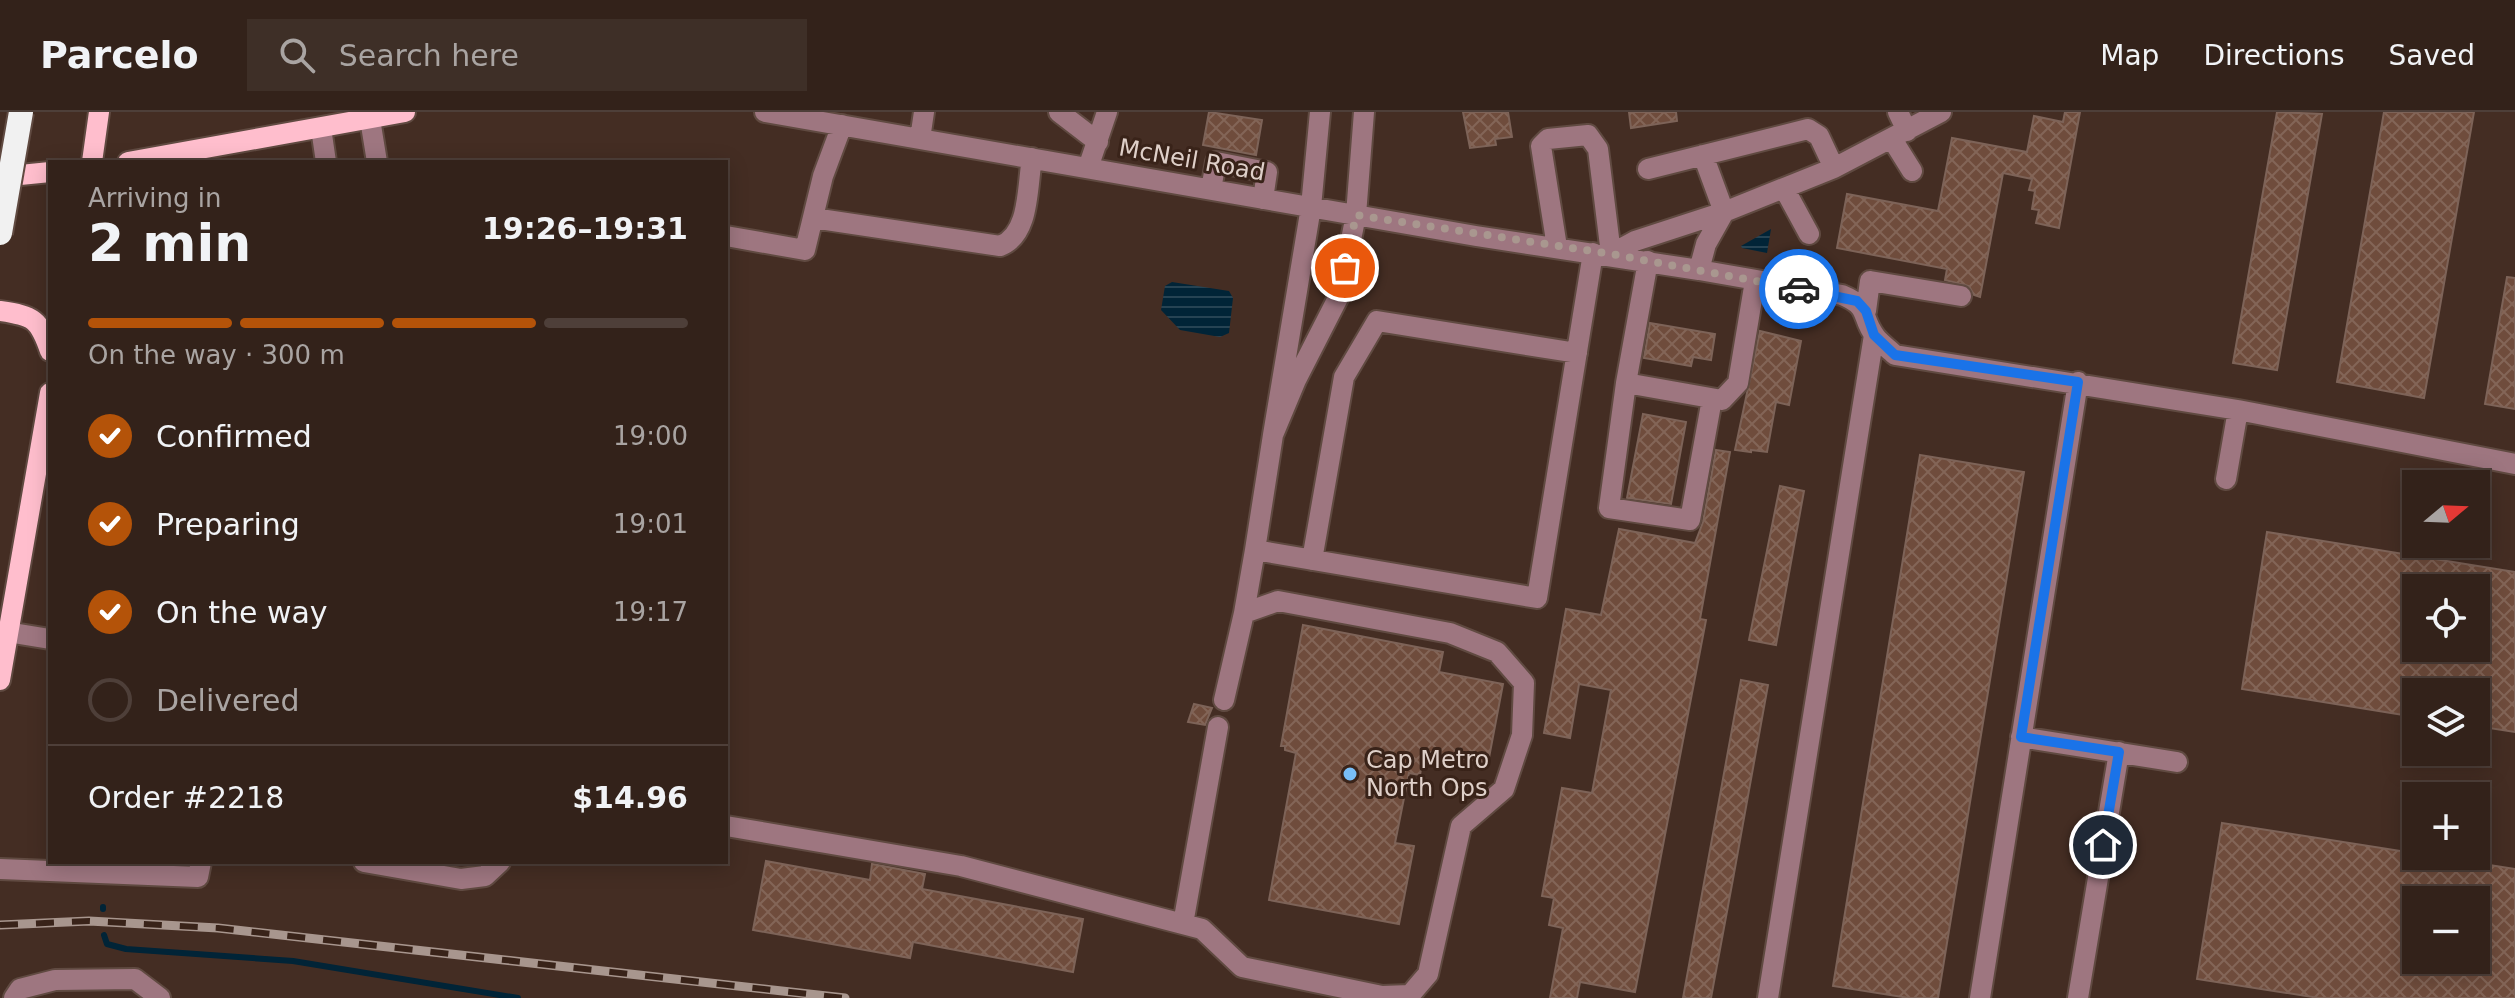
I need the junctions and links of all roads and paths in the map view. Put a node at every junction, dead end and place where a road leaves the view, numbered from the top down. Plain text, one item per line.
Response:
1 (21, 112) edge
2 (99, 112) edge
3 (405, 112) edge
4 (765, 112) edge
5 (924, 112) edge
6 (1059, 112) edge
7 (1107, 112) edge
8 (1320, 112) edge
9 (1364, 112) edge
10 (1898, 112) edge
11 (1941, 112) edge
12 (370, 119) junction
13 (842, 125) junction
14 (321, 128) junction
15 (1900, 135) junction
16 (920, 139) junction
17 (1098, 142) junction
18 (1703, 155) junction
19 (172, 158) edge
20 (1032, 158) junction
21 (92, 160) edge
22 (150, 160) edge
23 (326, 160) edge
24 (377, 160) edge
25 (1088, 168) junction
26 (1834, 168) junction
27 (1648, 169) dead end
28 (1912, 171) dead end
29 (48, 172) edge
30 (0, 177) edge
31 (1784, 188) junction
32 (1311, 207) junction
33 (1724, 212) junction
34 (1356, 215) junction
35 (813, 218) junction
36 (0, 233) edge
37 (1809, 234) dead end
38 (728, 236) edge
39 (1557, 247) junction
40 (1602, 254) junction
41 (1648, 261) junction
42 (1699, 270) junction
43 (1755, 281) junction
44 (1854, 284) junction
45 (1961, 296) dead end
46 (0, 311) edge
47 (1874, 335) junction
48 (48, 345) edge
49 (1577, 353) junction
50 (2078, 382) junction
51 (1626, 383) junction
52 (1712, 399) junction
53 (48, 404) edge
54 (2238, 410) junction
55 (1273, 435) junction
56 (2515, 464) edge
57 (2226, 479) dead end
58 (1255, 550) junction
59 (1312, 560) junction
60 (1244, 613) junction
61 (7, 632) junction
62 (48, 639) edge
63 (0, 680) edge
64 (1224, 700) dead end
65 (1218, 727) dead end
66 (2021, 737) junction
67 (2119, 752) junction
68 (2177, 762) dead end
69 (728, 826) edge
70 (201, 864) edge
71 (375, 864) edge
72 (498, 864) edge
73 (0, 869) edge
74 (1183, 924) junction
75 (14, 998) edge
76 (160, 998) edge
77 (1768, 998) edge
78 (1980, 998) edge
79 (2078, 998) edge

1 - 36 highway, bridge
2 - 21 main road
3 - 12 main road
4 - 13 street, McNeil Road
5 - 16 street
6 - 17 street
7 - 17 street
8 - 32 street
9 - 34 street
10 - 15 street
11 - 15 street
12 - 14 main road
12 - 24 street
13 - 16 street, McNeil Road
13 - 35 street
14 - 19 main road
14 - 23 street
15 - 26 street
15 - 28 street
16 - 20 street, McNeil Road
17 - 25 street
18 - 26 street
18 - 27 street
18 - 33 street
19 - 22 main road
20 - 25 street, McNeil Road
20 - 35 street
25 - 32 street, McNeil Road
26 - 31 street
29 - 30 main road
31 - 33 street
31 - 37 street
32 - 34 street, McNeil Road
32 - 55 street
33 - 40 street
33 - 42 street
34 - 39 street, McNeil Road
34 - 55 street
35 - 38 street
39 - 40 street, McNeil Road
39 - 40 street
40 - 41 street, McNeil Road
40 - 49 street
41 - 42 street, McNeil Road
41 - 51 street
42 - 43 street, McNeil Road
43 - 44 street, McNeil Road
43 - 52 street
44 - 45 street, McNeil Road
44 - 47 street
46 - 48 main road
47 - 50 street
47 - 77 street
49 - 59 street
49 - 59 street
50 - 54 street
50 - 66 street
51 - 52 street
51 - 52 street
53 - 61 main road
54 - 56 street
54 - 57 street
55 - 58 street
58 - 59 street
58 - 60 street
60 - 64 street
60 - 74 street
61 - 62 street
61 - 63 main road
65 - 74 street
66 - 67 street
66 - 78 street
67 - 68 street
67 - 79 street
69 - 74 street
70 - 73 street
71 - 72 street
75 - 76 street

